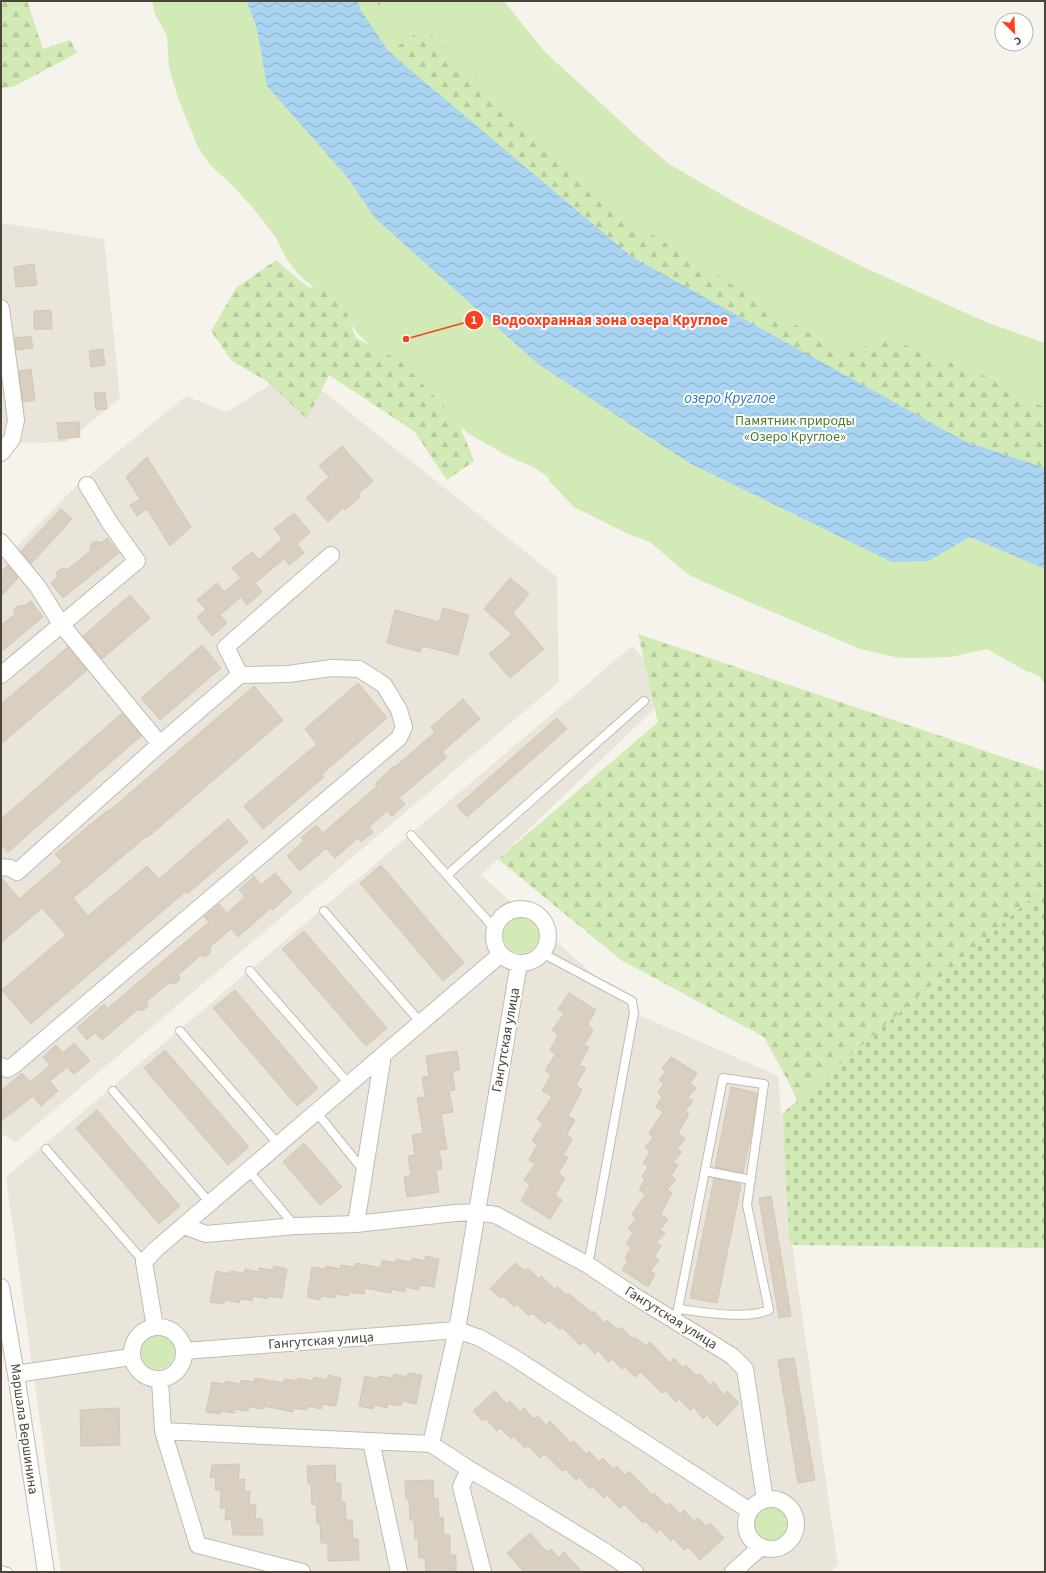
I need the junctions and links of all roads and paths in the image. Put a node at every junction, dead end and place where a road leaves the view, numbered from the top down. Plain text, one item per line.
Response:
1 (1, 308) edge
2 (1, 454) edge
3 (87, 485) dead end
4 (1, 542) edge
5 (331, 555) dead end
6 (61, 624) junction
7 (1, 675) edge
8 (240, 675) junction
9 (644, 701) dead end
10 (160, 744) junction
11 (411, 835) dead end
12 (1, 867) edge
13 (447, 875) junction
14 (324, 911) dead end
15 (496, 930) junction
16 (542, 953) junction
17 (501, 954) junction
18 (519, 963) junction
19 (250, 971) dead end
20 (421, 1023) junction
21 (180, 1031) dead end
22 (383, 1055) junction
23 (1, 1066) edge
24 (349, 1084) junction
25 (113, 1091) dead end
26 (317, 1113) junction
27 (279, 1144) junction
28 (46, 1149) dead end
29 (249, 1171) junction
30 (364, 1171) junction
31 (705, 1171) junction
32 (751, 1180) junction
33 (211, 1204) junction
34 (477, 1212) junction
35 (356, 1224) junction
36 (184, 1226) junction
37 (296, 1226) junction
38 (144, 1262) junction
39 (588, 1265) junction
40 (1, 1287) edge
41 (677, 1314) junction
42 (5, 1326) edge
43 (155, 1327) junction
44 (457, 1330) junction
45 (184, 1351) junction
46 (131, 1357) junction
47 (16, 1374) junction
48 (160, 1379) junction
49 (163, 1432) junction
50 (371, 1441) junction
51 (431, 1444) junction
52 (468, 1470) junction
53 (765, 1500) junction
54 (750, 1511) junction
55 (761, 1547) junction
56 (1, 1570) edge
57 (8, 1572) edge
58 (46, 1572) edge
59 (302, 1572) edge
60 (399, 1572) edge
61 (484, 1572) edge
62 (635, 1572) edge
63 (732, 1572) edge

1 - 2 street
3 - 6 street
4 - 6 street
5 - 8 street
6 - 7 street
6 - 10 street
8 - 10 street
8 - 23 street
9 - 13 lane
10 - 12 street
11 - 13 lane
13 - 15 lane
14 - 20 lane
15 - 16 street
15 - 17 street
16 - 18 street
16 - 39 lane
17 - 18 street
17 - 20 street
18 - 34 street, Гангутская улица
19 - 24 lane
20 - 22 street
21 - 27 lane
22 - 24 street
22 - 30 street
24 - 26 street
25 - 33 lane
26 - 27 street
26 - 30 lane
27 - 29 street
28 - 38 lane
29 - 33 street
29 - 37 lane
30 - 35 street
31 - 32 lane
31 - 32 lane
31 - 41 lane
32 - 41 lane
33 - 36 street
34 - 35 street, Гангутская улица
34 - 39 street, Гангутская улица
34 - 44 street, Гангутская улица
35 - 37 street, Гангутская улица
36 - 37 street, Гангутская улица
36 - 38 street
38 - 43 street
39 - 41 street, Гангутская улица
40 - 42 street, Маршала Вершинина
41 - 53 street, Гангутская улица
42 - 47 street, Маршала Вершинина
43 - 45 street
43 - 46 street
44 - 45 street, Гангутская улица
44 - 51 street, Гангутская улица
44 - 54 street, Гангутская улица
45 - 48 street
46 - 47 street
46 - 48 street
47 - 58 street, Маршала Вершинина
48 - 49 street
49 - 50 street
49 - 59 street
50 - 51 street
50 - 60 street
51 - 52 street
52 - 61 street
52 - 62 street
53 - 54 street
53 - 55 street
54 - 55 street
55 - 63 street
56 - 57 lane

